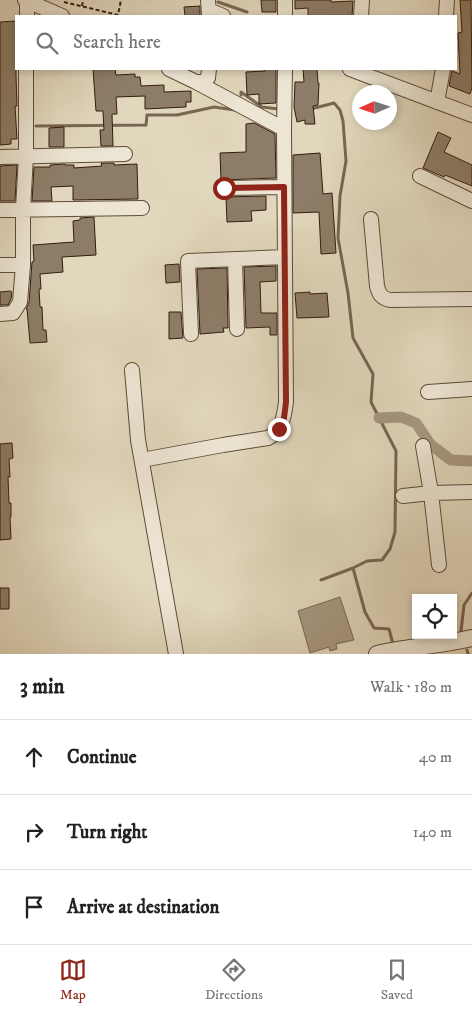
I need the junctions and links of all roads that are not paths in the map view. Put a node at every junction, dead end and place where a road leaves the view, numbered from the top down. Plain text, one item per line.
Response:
1 (26, 0) edge
2 (285, 0) edge
3 (362, 0) edge
4 (447, 0) edge
5 (62, 9) edge
6 (209, 9) edge
7 (26, 15) edge
8 (221, 15) edge
9 (285, 15) edge
10 (361, 15) edge
11 (446, 15) edge
12 (26, 70) edge
13 (171, 70) edge
14 (209, 70) edge
15 (285, 70) edge
16 (357, 70) edge
17 (443, 70) edge
18 (196, 82) junction
19 (437, 102) junction
20 (472, 115) edge
21 (284, 129) junction
22 (125, 154) dead end
23 (26, 156) junction
24 (0, 157) edge
25 (420, 176) dead end
26 (284, 187) junction
27 (224, 188) dead end
28 (472, 201) edge
29 (142, 208) dead end
30 (0, 210) edge
31 (23, 210) junction
32 (371, 219) dead end
33 (284, 257) junction
34 (235, 259) junction
35 (0, 265) edge
36 (22, 265) junction
37 (472, 299) edge
38 (0, 314) edge
39 (237, 329) dead end
40 (191, 334) dead end
41 (132, 370) dead end
42 (472, 388) edge
43 (428, 392) dead end
44 (423, 446) dead end
45 (142, 460) junction
46 (472, 492) edge
47 (431, 493) junction
48 (403, 496) dead end
49 (439, 565) dead end
50 (472, 638) edge
51 (176, 654) edge
52 (376, 654) edge

1 - 5 street
1 - 7 street
2 - 9 street
3 - 10 street
4 - 11 street
6 - 8 street
12 - 23 street
13 - 18 street
14 - 18 street
15 - 21 street
16 - 19 street
17 - 19 street
18 - 21 street
19 - 20 street
21 - 26 street
22 - 23 street
23 - 24 street
23 - 31 street
25 - 28 street
26 - 27 street
26 - 33 street
29 - 31 street
30 - 31 street
31 - 36 street
32 - 37 street
33 - 34 street
33 - 45 street
34 - 39 street
34 - 40 street
35 - 36 street
36 - 38 street
41 - 45 street
42 - 43 street
44 - 47 street
45 - 51 street
46 - 47 street
47 - 48 street
47 - 49 street
50 - 52 street

